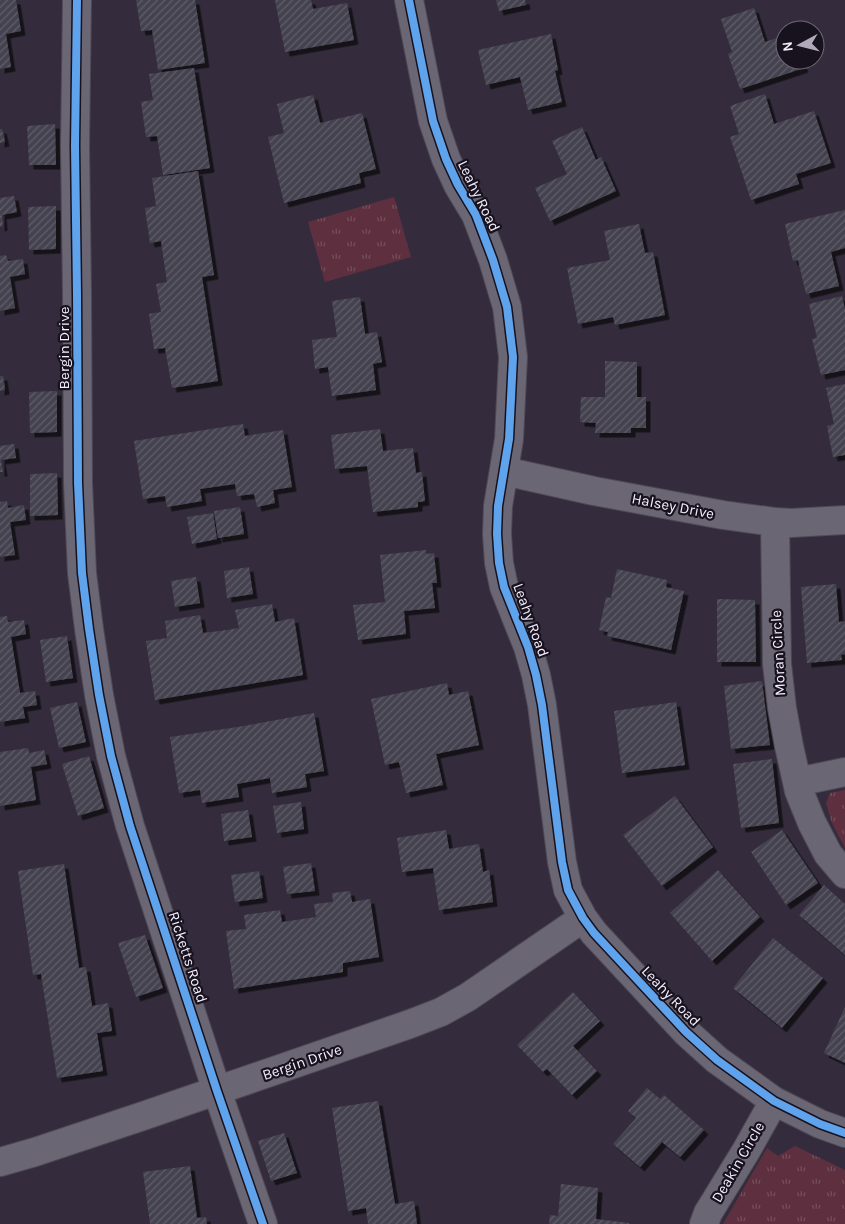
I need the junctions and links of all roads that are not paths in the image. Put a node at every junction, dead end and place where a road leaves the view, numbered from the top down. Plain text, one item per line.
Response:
1 (77, 0) edge
2 (409, 0) edge
3 (504, 471) junction
4 (845, 520) edge
5 (775, 522) junction
6 (99, 695) joint
7 (845, 772) edge
8 (797, 782) junction
9 (845, 874) edge
10 (583, 918) junction
11 (217, 1091) junction
12 (774, 1101) junction
13 (845, 1133) edge
14 (0, 1162) edge
15 (263, 1224) edge
16 (704, 1224) edge

1 - 6 street, Bergin Drive
2 - 3 street, Leahy Road
3 - 5 street, Halsey Drive
3 - 10 street, Leahy Road
4 - 5 street, Halsey Drive
5 - 8 street, Moran Circle
6 - 11 street, Ricketts Road
7 - 8 street
8 - 9 street, Moran Circle
10 - 11 street, Bergin Drive
10 - 12 street, Leahy Road
11 - 14 street, Bergin Drive
11 - 15 street, Ricketts Road
12 - 13 street, Leahy Road
12 - 16 street, Deakin Circle

